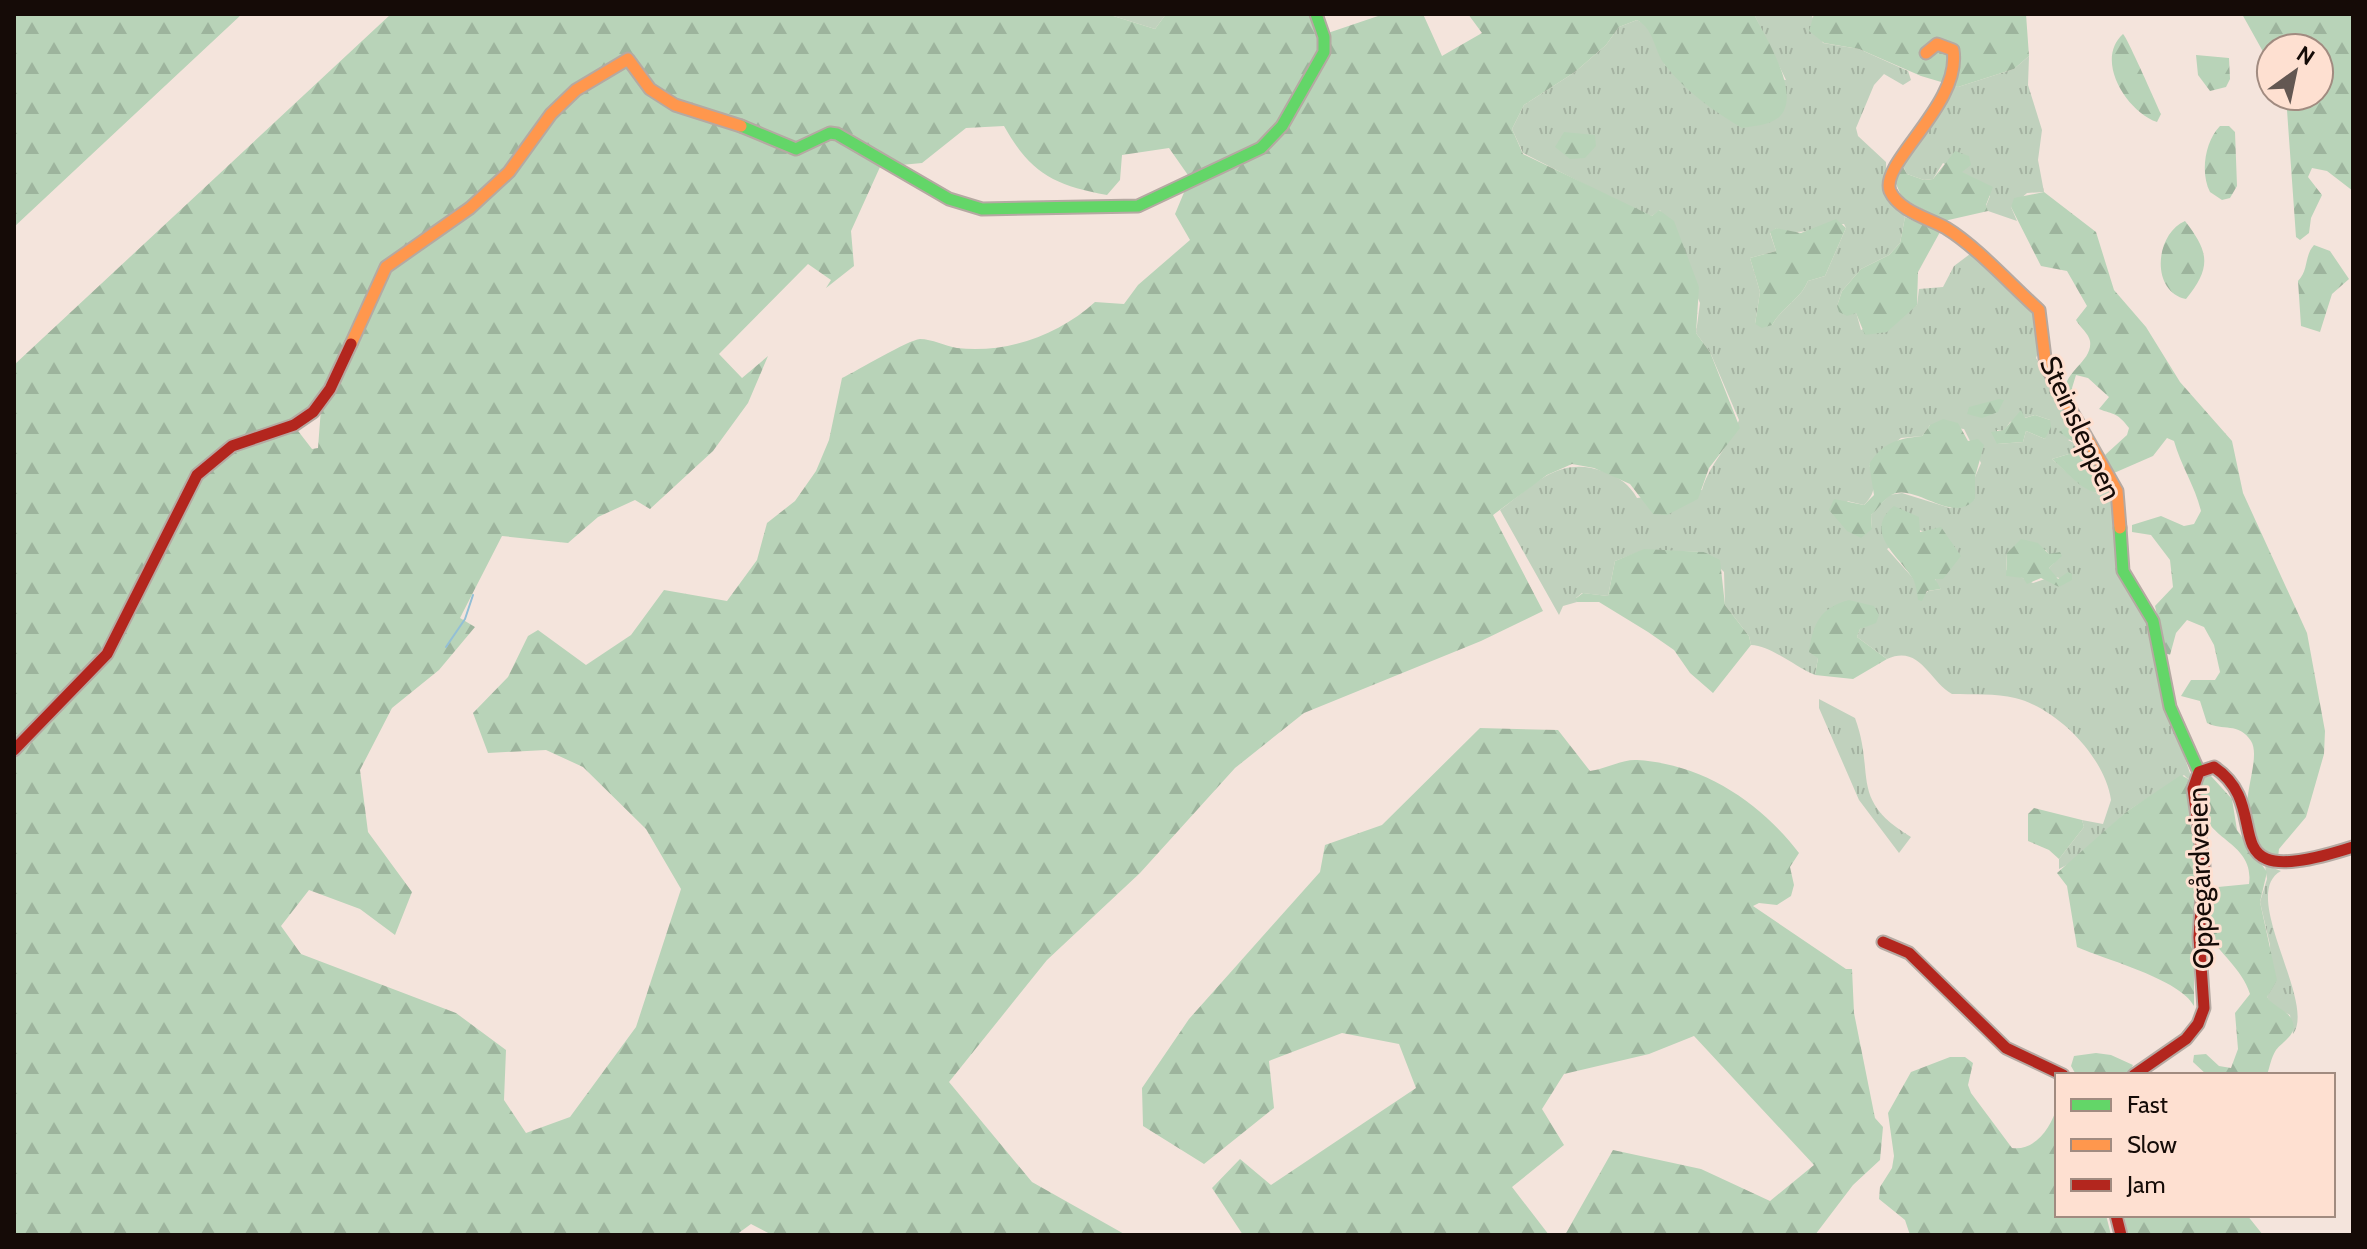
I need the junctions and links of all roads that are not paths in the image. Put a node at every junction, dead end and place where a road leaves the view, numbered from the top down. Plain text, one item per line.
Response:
1 (1316, 14) edge
2 (1926, 53) dead end
3 (14, 750) edge
4 (2199, 772) junction
5 (2353, 847) edge
6 (1883, 942) dead end
7 (2059, 1073) edge
8 (2137, 1073) edge

1 - 3 street
2 - 4 street, Steinsleppen
4 - 5 street, Oppegårdveien
4 - 8 street, Oppegårdveien
6 - 7 street

